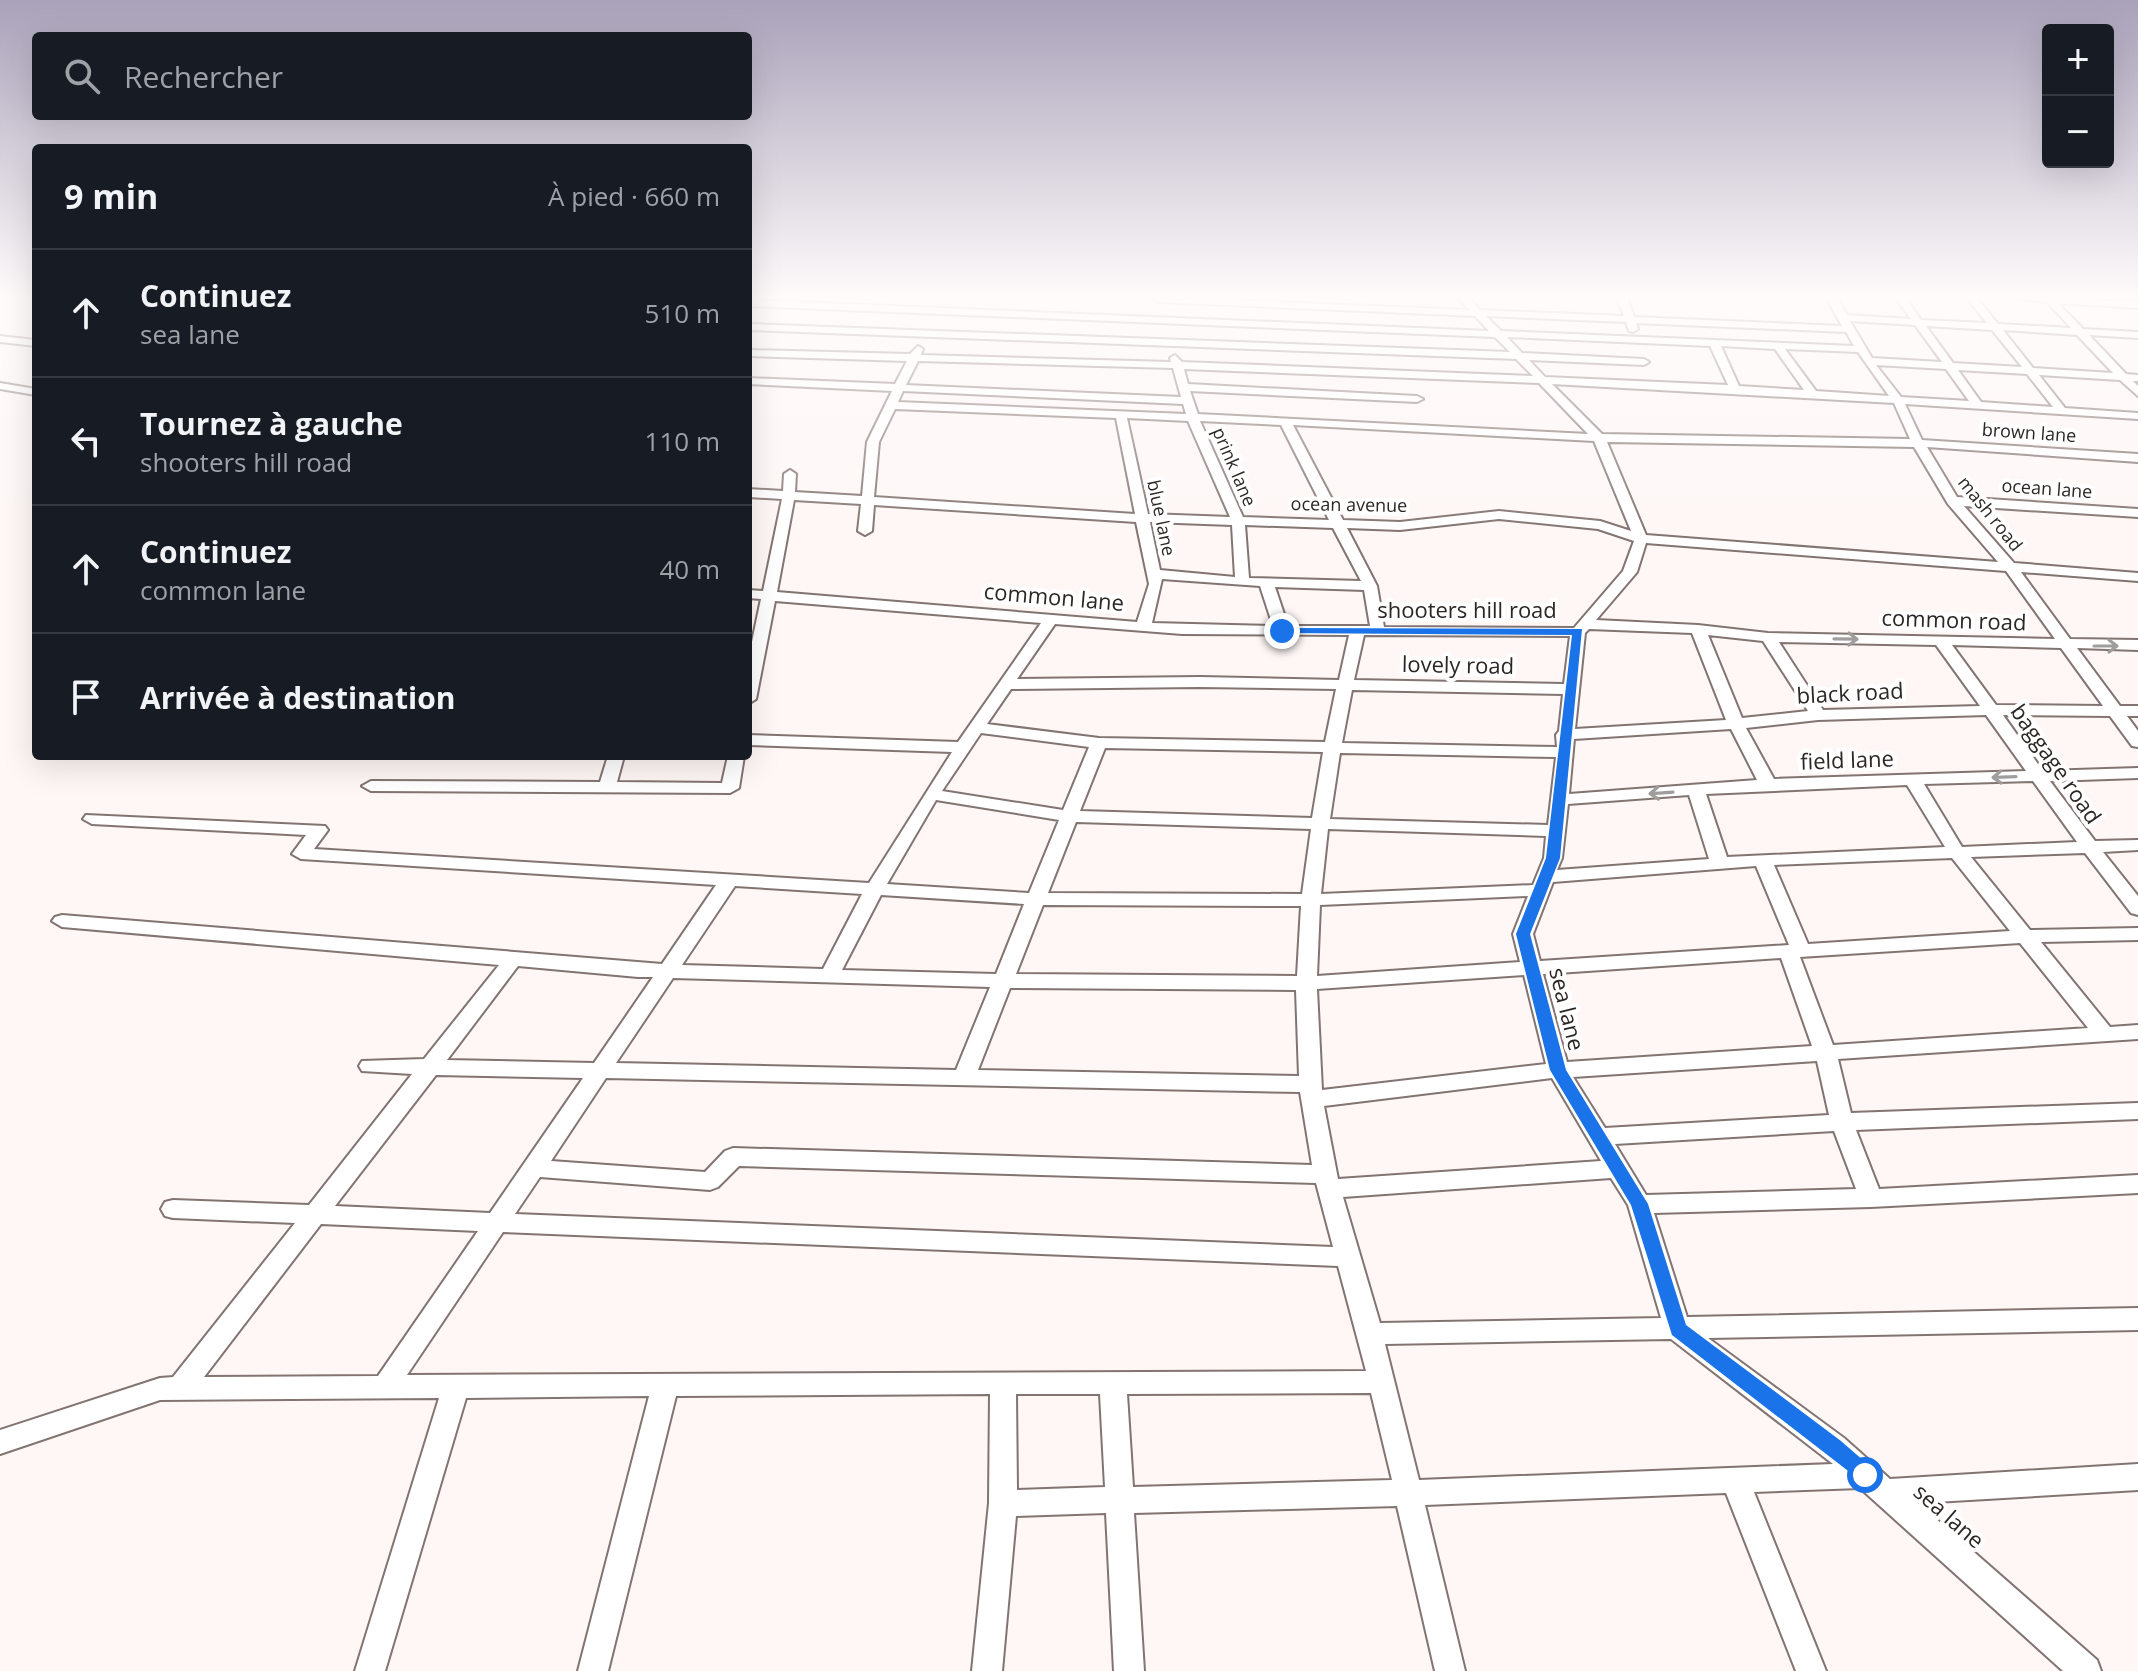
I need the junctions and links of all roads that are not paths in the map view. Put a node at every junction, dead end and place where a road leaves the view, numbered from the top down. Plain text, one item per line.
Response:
1 (1416, 374) edge
2 (829, 375) edge
3 (905, 375) edge
4 (1045, 375) edge
5 (1085, 375) edge
6 (1120, 375) edge
7 (1180, 375) edge
8 (1342, 375) edge
9 (1436, 375) edge
10 (1537, 375) edge
11 (1649, 375) edge
12 (1729, 375) edge
13 (1799, 375) edge
14 (1879, 375) edge
15 (1956, 375) edge
16 (2032, 375) edge
17 (2091, 375) edge
18 (2122, 377) junction
19 (2138, 378) edge
20 (1084, 380) junction
21 (1541, 380) junction
22 (752, 381) edge
23 (1652, 384) junction
24 (844, 385) junction
25 (0, 386) edge
26 (1184, 387) junction
27 (898, 388) junction
28 (1735, 389) junction
29 (32, 391) edge
30 (2138, 393) edge
31 (1812, 394) junction
32 (1354, 395) junction
33 (1417, 399) junction
34 (1898, 400) junction
35 (1188, 401) junction
36 (1977, 404) junction
37 (889, 405) junction
38 (2062, 411) junction
39 (1121, 415) junction
40 (2138, 416) edge
41 (1193, 418) junction
42 (1286, 423) junction
43 (1418, 427) junction
44 (1599, 438) junction
45 (1918, 443) junction
46 (2138, 458) edge
47 (790, 474) dead end
48 (752, 493) edge
49 (789, 495) junction
50 (868, 500) junction
51 (1953, 501) junction
52 (2138, 513) edge
53 (1143, 518) junction
54 (1238, 521) junction
55 (1337, 522) junction
56 (865, 531) dead end
57 (1641, 539) junction
58 (2009, 566) junction
59 (1154, 574) junction
60 (2138, 577) edge
61 (1242, 582) junction
62 (1266, 582) junction
63 (1370, 586) junction
64 (752, 594) edge
65 (769, 595) junction
66 (1050, 620) junction
67 (1143, 627) junction
68 (1581, 628) junction
69 (1698, 629) junction
70 (1282, 631) junction
71 (1368, 632) junction
72 (1768, 637) junction
73 (1941, 641) junction
74 (2138, 645) edge
75 (2068, 646) junction
76 (752, 679) edge
77 (1008, 684) junction
78 (1345, 685) junction
79 (1570, 689) junction
80 (1992, 710) junction
81 (2138, 711) edge
82 (2116, 712) junction
83 (1818, 715) junction
84 (1736, 724) junction
85 (975, 727) junction
86 (752, 740) edge
87 (2138, 742) edge
88 (1099, 743) junction
89 (1564, 744) junction
90 (1333, 745) junction
91 (961, 747) junction
92 (615, 760) edge
93 (735, 760) edge
94 (2138, 773) edge
95 (2041, 776) junction
96 (1913, 780) junction
97 (1768, 784) junction
98 (371, 786) dead end
99 (607, 787) junction
100 (1696, 790) junction
101 (931, 794) junction
102 (1558, 800) junction
103 (1070, 816) junction
104 (92, 819) dead end
105 (1318, 822) junction
106 (1555, 831) junction
107 (2138, 845) edge
108 (2087, 847) junction
109 (1956, 851) junction
110 (1763, 860) junction
111 (1720, 863) junction
112 (728, 882) junction
113 (1543, 884) junction
114 (874, 890) junction
115 (1036, 899) junction
116 (1311, 900) junction
117 (2138, 909) edge
118 (62, 921) dead end
119 (2138, 934) edge
120 (2025, 936) junction
121 (1794, 950) junction
122 (512, 961) junction
123 (668, 970) junction
124 (1533, 970) junction
125 (830, 974) junction
126 (1003, 981) junction
127 (1306, 983) junction
128 (2138, 1032) edge
129 (2104, 1033) junction
130 (1825, 1051) junction
131 (370, 1066) dead end
132 (430, 1067) junction
133 (600, 1070) junction
134 (1558, 1070) junction
135 (964, 1077) junction
136 (1312, 1092) junction
137 (2138, 1111) edge
138 (1842, 1122) junction
139 (1598, 1137) junction
140 (533, 1168) junction
141 (1618, 1169) junction
142 (1327, 1181) junction
143 (2138, 1184) edge
144 (1871, 1198) junction
145 (1639, 1204) junction
146 (173, 1209) dead end
147 (315, 1215) junction
148 (496, 1223) junction
149 (1348, 1257) junction
150 (2135, 1324) edge
151 (1678, 1330) junction
152 (1370, 1334) junction
153 (1003, 1382) junction
154 (1113, 1382) junction
155 (1381, 1382) junction
156 (665, 1385) junction
157 (456, 1387) junction
158 (384, 1388) junction
159 (179, 1390) junction
160 (0, 1442) edge
161 (2138, 1477) edge
162 (1735, 1480) junction
163 (1875, 1484) junction
164 (1408, 1493) junction
165 (1120, 1500) junction
166 (1003, 1503) junction
167 (370, 1671) edge
168 (593, 1671) edge
169 (987, 1671) edge
170 (1129, 1671) edge
171 (1450, 1671) edge
172 (1811, 1671) edge
173 (2086, 1671) edge

1 - 33 street
2 - 24 street
3 - 27 street
4 - 20 street
5 - 20 street
6 - 20 street
7 - 26 street, prink lane
8 - 32 street
9 - 21 street
10 - 21 street
11 - 23 street
12 - 28 street
13 - 31 street
14 - 34 street, mash road
15 - 36 street
16 - 38 street
17 - 18 street
18 - 19 street
18 - 30 street
20 - 27 street
20 - 35 street
21 - 23 street
21 - 44 street
22 - 24 street
23 - 28 street
24 - 27 street
25 - 29 street
26 - 32 street
26 - 35 street, prink lane
27 - 37 street
28 - 31 street
31 - 34 street
32 - 33 street
33 - 43 street
34 - 36 street
34 - 45 street, mash road
35 - 41 street, prink lane
36 - 38 street
37 - 39 street, brown lane
37 - 50 street
38 - 40 street
39 - 41 street, brown lane
39 - 53 street, blue lane
41 - 42 street, brown lane
41 - 54 street, prink lane
42 - 43 street, brown lane
42 - 55 street
43 - 44 street, brown lane
44 - 45 street, brown lane
44 - 57 street
45 - 46 street, brown lane
45 - 51 street, mash road
47 - 49 street
48 - 49 street, ocean avenue
49 - 50 street, ocean avenue
49 - 65 street
50 - 53 street, ocean avenue
50 - 56 street
51 - 52 street, ocean lane
51 - 58 street, mash road
53 - 54 street, ocean avenue
53 - 59 street, blue lane
54 - 55 street, ocean avenue
54 - 61 street, prink lane
55 - 57 street, ocean avenue
55 - 63 street
57 - 58 street
57 - 68 street
58 - 60 street
58 - 75 street, mash road
59 - 61 street
59 - 67 street, blue lane
61 - 62 street
62 - 63 street
62 - 70 street
63 - 71 street
64 - 65 street, common lane
65 - 66 street, common lane
65 - 76 street
66 - 67 street, common lane
66 - 77 street
67 - 70 street, common lane
68 - 69 street, shooters hill road
68 - 71 street, shooters hill road
68 - 79 street, sea lane
69 - 72 street, common road
69 - 84 street
70 - 71 street, common lane
71 - 78 street
72 -> 73 street, common road
72 - 83 street
73 - 75 street, common road
73 - 80 street, baggage road
75 -> 74 street, common road
75 - 82 street, mash road
77 - 78 street, lovely road
77 - 85 street
78 - 79 street, lovely road
78 - 90 street
79 - 89 street, sea lane
80 - 82 street, black road
80 - 83 street, black road
80 - 95 street, baggage road
81 - 82 street, black road
82 - 87 street, mash road
83 - 84 street, black road
84 - 89 street, black road
84 - 97 street
85 - 88 street, black road
85 - 91 street
86 - 91 street
88 - 90 street, black road
88 - 103 street
89 - 90 street, black road
89 - 102 street, sea lane
90 - 105 street
91 - 101 street
92 - 99 street
93 - 99 street
94 - 95 street, field lane
95 -> 96 street, field lane
95 - 108 street, baggage road
96 - 97 street, field lane
96 - 109 street
97 - 100 street, field lane
98 - 99 street
100 -> 102 street, field lane
100 - 111 street
101 - 103 street
101 - 114 street
102 - 106 street, sea lane
103 - 105 street
103 - 115 street
104 - 112 street
105 - 106 street
105 - 116 street
106 - 113 street, sea lane
107 - 108 street
108 - 109 street
108 - 117 street, baggage road
109 - 110 street
109 - 120 street
110 - 111 street
110 - 121 street
111 - 113 street
112 - 114 street
112 - 123 street
113 - 116 street
113 - 124 street, sea lane
114 - 115 street
114 - 125 street
115 - 116 street
115 - 126 street
116 - 127 street
118 - 122 street
119 - 120 street
120 - 121 street
120 - 129 street
121 - 124 street
121 - 130 street
122 - 123 street
122 - 132 street
123 - 125 street
123 - 133 street
124 - 127 street
124 - 134 street, sea lane
125 - 126 street
126 - 127 street
126 - 135 street
127 - 136 street
128 - 129 street
129 - 130 street
130 - 134 street
130 - 138 street
131 - 132 street
132 - 133 street
132 - 147 street
133 - 135 street
133 - 140 street
134 - 136 street
134 - 139 street, sea lane
135 - 136 street
136 - 142 street
137 - 138 street
138 - 139 street
138 - 144 street
139 - 141 street, sea lane
140 - 142 street
140 - 148 street
141 - 142 street
141 - 145 street, sea lane
142 - 149 street
143 - 144 street
144 - 145 street
145 - 151 street, sea lane
146 - 147 street
147 - 148 street
147 - 159 street
148 - 149 street
148 - 158 street
149 - 152 street
150 - 151 street
151 - 152 street
151 - 163 street, sea lane
152 - 155 street
153 - 154 street
153 - 156 street
153 - 166 street
154 - 155 street
154 - 165 street
155 - 164 street
156 - 157 street
156 - 168 street
157 - 158 street
157 - 167 street
158 - 159 street
159 - 160 street
161 - 163 street
162 - 163 street
162 - 164 street
162 - 172 street
163 - 173 street, sea lane
164 - 165 street
164 - 171 street
165 - 166 street
165 - 170 street
166 - 169 street

